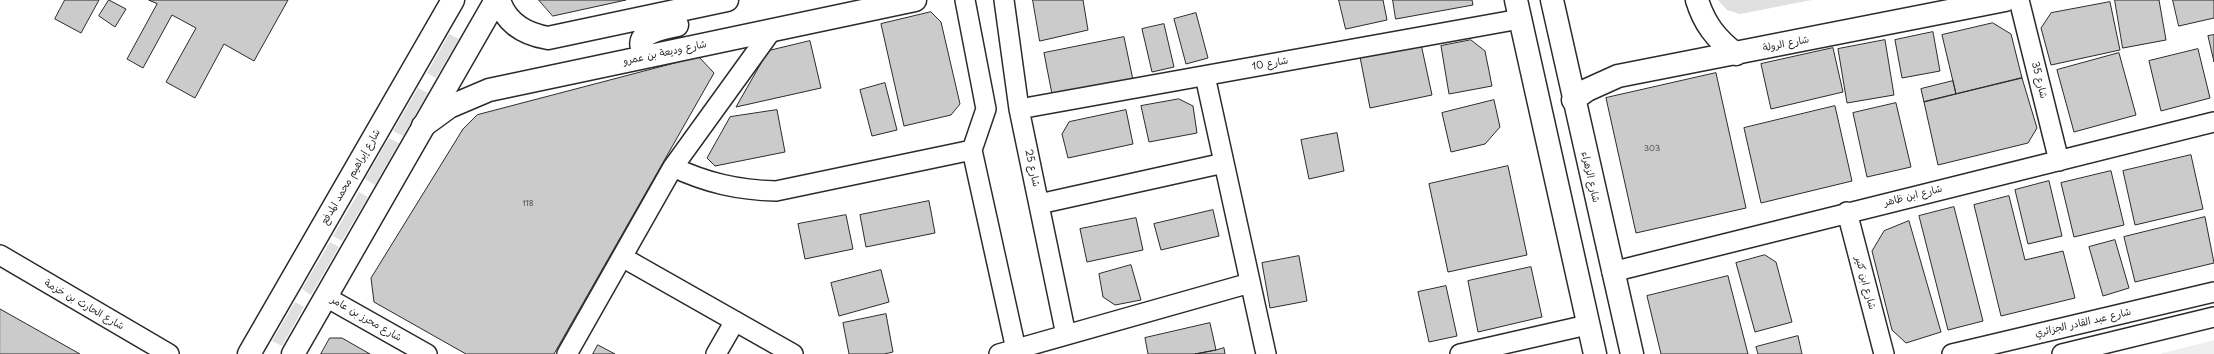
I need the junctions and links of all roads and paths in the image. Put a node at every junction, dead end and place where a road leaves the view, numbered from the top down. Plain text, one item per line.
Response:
1 (453, 0) edge
2 (496, 0) edge
3 (499, 0) edge
4 (915, 0) edge
5 (965, 0) edge
6 (1004, 0) edge
7 (1552, 0) edge
8 (1697, 0) edge
9 (2005, 0) edge
10 (2019, 0) edge
11 (721, 1) edge
12 (1518, 9) edge
13 (772, 30) junction
14 (1736, 54) junction
15 (647, 56) junction
16 (1205, 76) junction
17 (1573, 100) junction
18 (1020, 109) junction
19 (2212, 122) edge
20 (424, 126) junction
21 (972, 150) junction
22 (2059, 161) junction
23 (1224, 163) junction
24 (673, 167) junction
25 (1039, 204) junction
26 (1847, 212) junction
27 (0, 255) edge
28 (622, 257) junction
29 (1612, 272) junction
30 (1250, 283) junction
31 (2214, 292) edge
32 (326, 297) junction
33 (2214, 317) edge
34 (736, 321) junction
35 (1587, 325) junction
36 (1066, 335) junction
37 (1991, 350) edge
38 (1011, 352) edge
39 (169, 354) edge
40 (249, 354) edge
41 (293, 354) edge
42 (427, 354) edge
43 (567, 354) edge
44 (716, 354) edge
45 (793, 354) edge
46 (1266, 354) edge
47 (1460, 354) edge
48 (1595, 354) edge
49 (1632, 354) edge
50 (1884, 354) edge
51 (1952, 354) edge
52 (2062, 354) edge

1 - 40 main road, شارع إبراهيم محمد المدفع
2 - 20 main road
3 - 11 main road
4 - 13 main road, شارع وديعة بن عمرو
5 - 21 street
6 - 18 street, شارع 25
7 - 17 main road, شارع الزهراء
8 - 14 main road
9 - 14 main road, شارع الرولة
10 - 22 street, شارع 35
11 - 15 main road
12 - 16 street, شارع 10
12 - 35 main road
13 - 15 main road, شارع وديعة بن عمرو
13 - 24 street
14 - 17 main road, شارع الرولة
15 - 20 main road, شارع وديعة بن عمرو
16 - 18 street, شارع 10
16 - 23 street
17 - 29 main road, شارع الزهراء
18 - 25 street, شارع 25
19 - 22 street, شارع ابن ظاهر
20 - 32 main road
21 - 24 street
21 - 38 street
22 - 26 street, شارع ابن ظاهر
23 - 25 street
23 - 30 street
24 - 28 street
25 - 36 street, شارع 25
26 - 29 street, شارع ابن ظاهر
26 - 50 street, شارع ابن كثير
27 - 39 street, شارع الحارث بن خزمة
28 - 34 street
28 - 43 street
29 - 49 main road, شارع الزهراء
30 - 36 street
30 - 46 street
31 - 37 street, شارع عبد القادر الجزائري
32 - 41 main road
32 - 42 street, شارع محرز بن عامر
33 - 52 street
34 - 44 street
34 - 45 street
35 - 47 street
35 - 48 main road
36 - 38 street
37 - 51 street, شارع عبد القادر الجزائري

